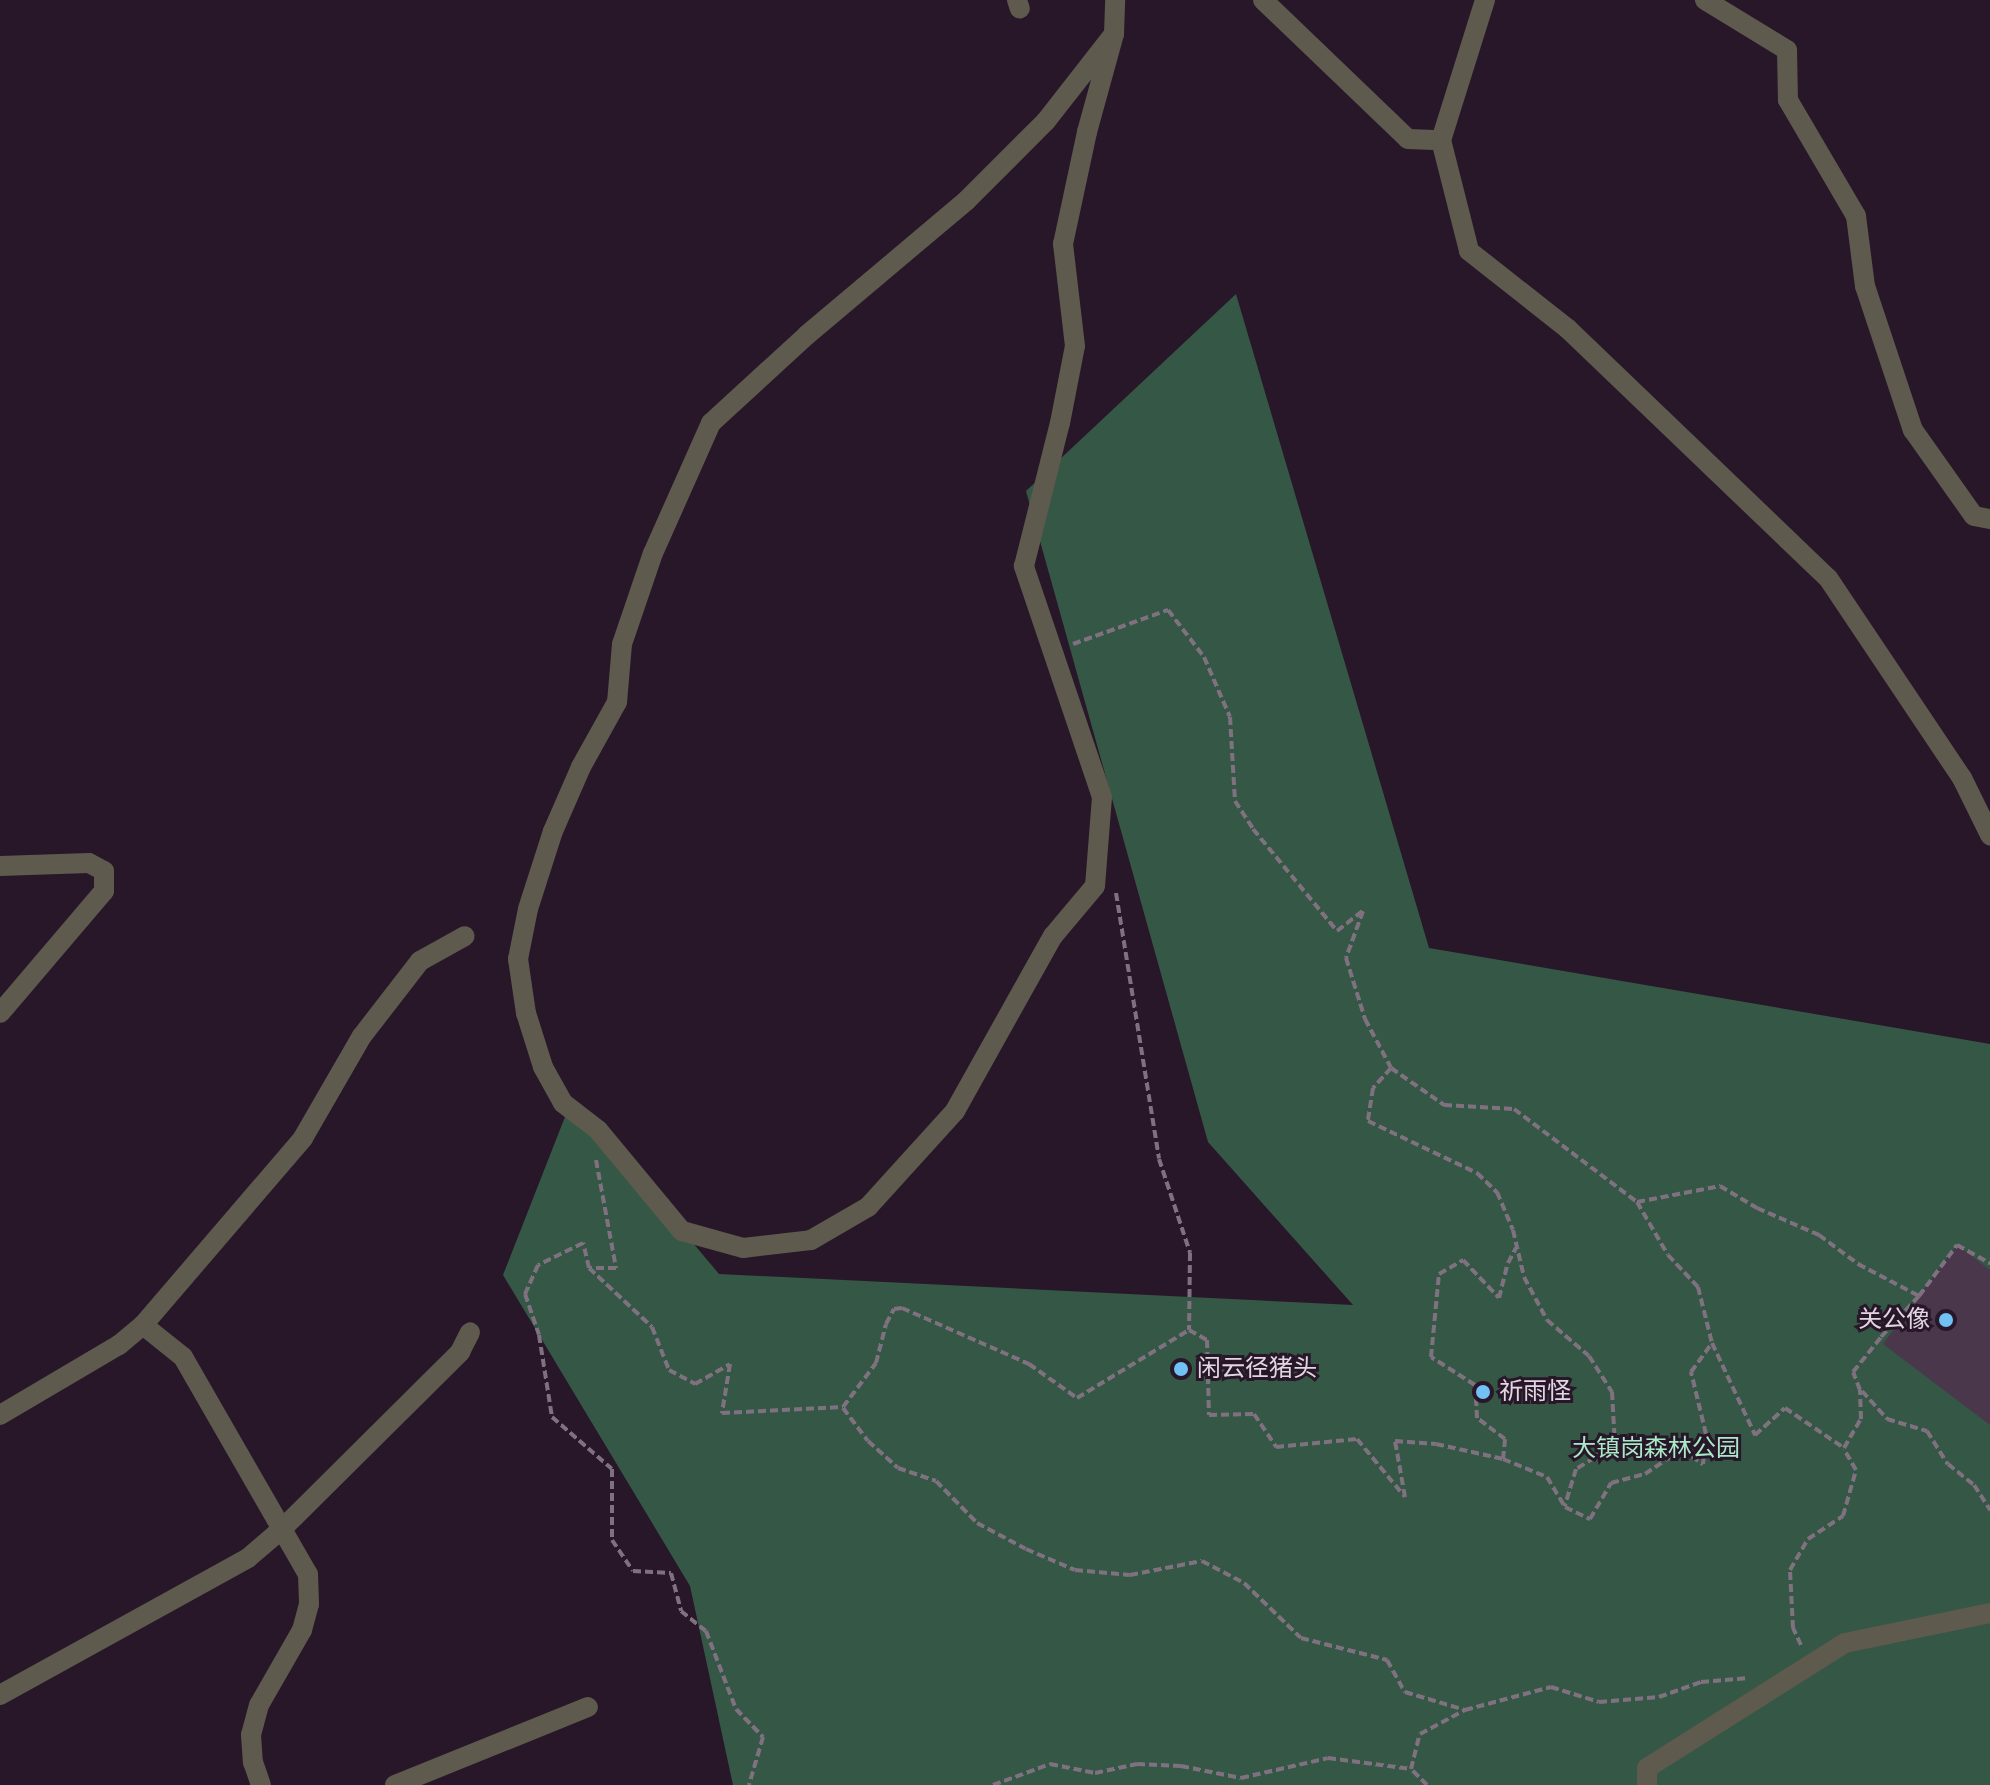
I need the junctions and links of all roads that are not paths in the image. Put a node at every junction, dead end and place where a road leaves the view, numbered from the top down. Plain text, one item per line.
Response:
1 (1115, 0) edge
2 (1263, 0) edge
3 (1485, 0) edge
4 (1705, 0) edge
5 (1114, 34) junction
6 (1441, 140) junction
7 (1990, 519) edge
8 (1990, 835) edge
9 (0, 866) edge
10 (465, 936) dead end
11 (0, 1013) edge
12 (143, 1325) junction
13 (470, 1332) dead end
14 (0, 1415) edge
15 (283, 1528) junction
16 (1990, 1613) edge
17 (0, 1695) edge
18 (588, 1707) dead end
19 (261, 1785) edge
20 (395, 1785) edge
21 (1647, 1785) edge

1 - 5 street
2 - 6 street
3 - 6 street
4 - 7 street
5 - 5 street
6 - 8 street
9 - 11 street
10 - 12 street
12 - 14 street
12 - 15 street
13 - 15 street
15 - 17 street
15 - 19 street
16 - 21 street
18 - 20 street

